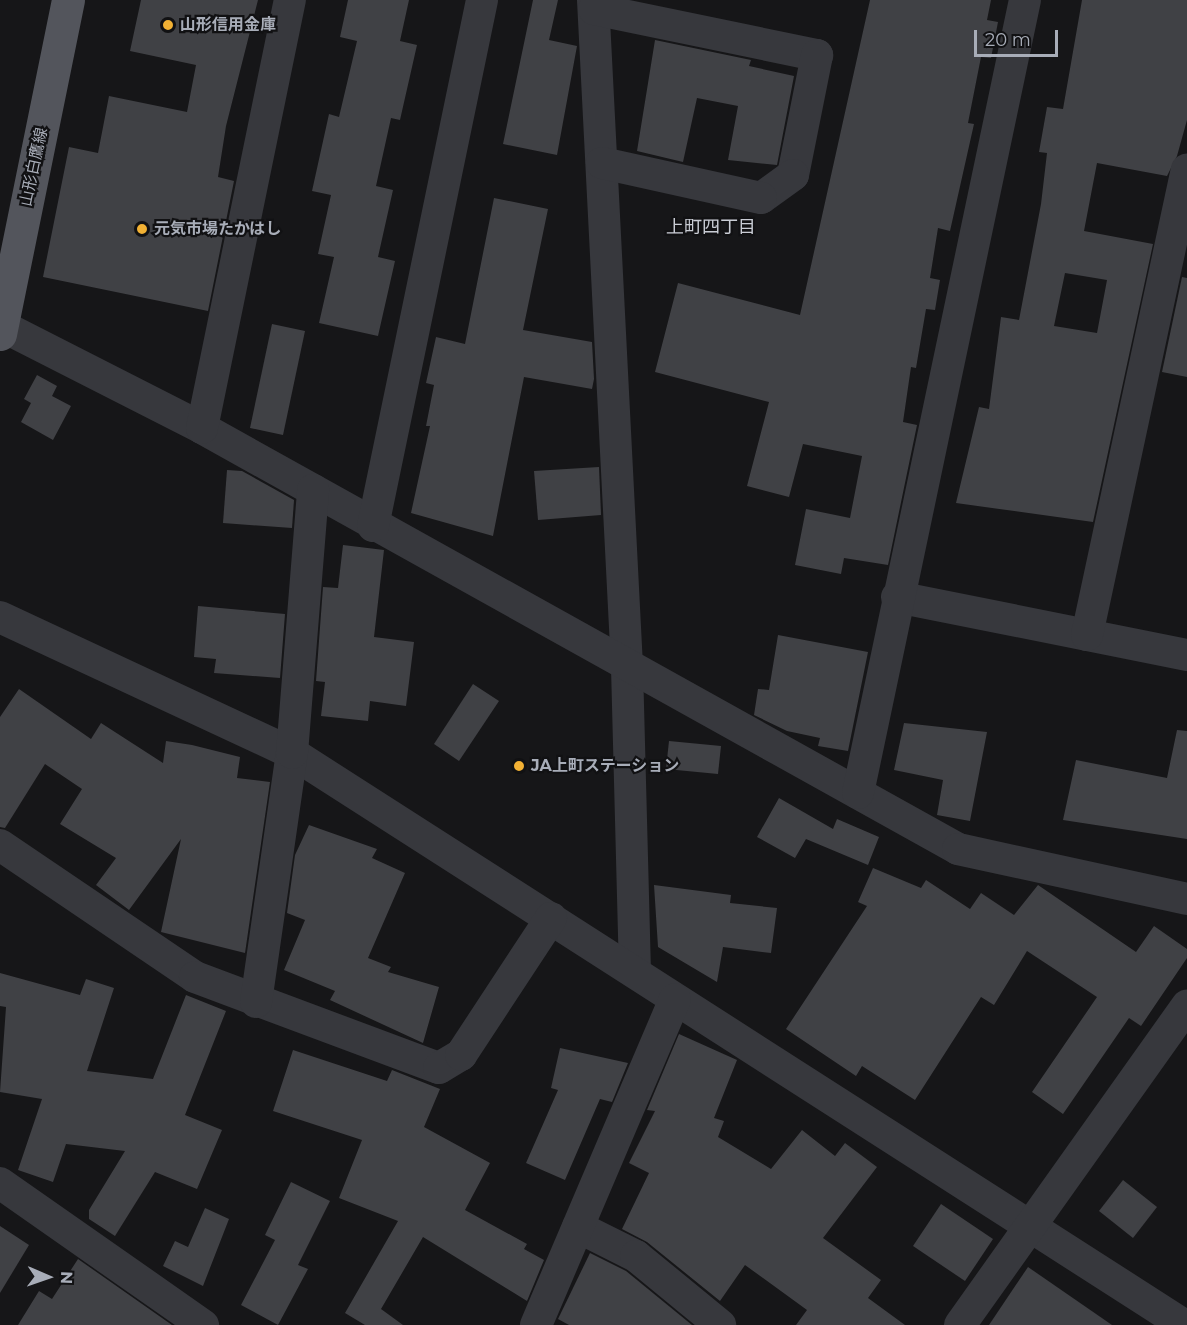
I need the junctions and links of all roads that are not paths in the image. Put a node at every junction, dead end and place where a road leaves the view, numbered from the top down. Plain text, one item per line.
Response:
1 (69, 0) edge
2 (290, 0) edge
3 (482, 0) edge
4 (1025, 0) edge
5 (593, 4) edge
6 (602, 163) junction
7 (1187, 170) edge
8 (1, 328) edge
9 (202, 428) junction
10 (313, 490) junction
11 (374, 526) junction
12 (897, 597) junction
13 (0, 617) edge
14 (1087, 635) junction
15 (1187, 655) edge
16 (627, 667) junction
17 (292, 753) junction
18 (858, 794) junction
19 (0, 845) edge
20 (1187, 899) edge
21 (551, 918) junction
22 (635, 972) junction
23 (675, 999) junction
24 (256, 1002) junction
25 (1187, 1005) edge
26 (1177, 1038) edge
27 (0, 1183) edge
28 (1028, 1225) junction
29 (578, 1227) junction
30 (203, 1325) edge
31 (536, 1325) edge
32 (720, 1325) edge
33 (960, 1325) edge
34 (1184, 1325) edge

1 - 8 main road, 山形白鷹線
2 - 9 street
3 - 11 street
4 - 12 street
5 - 6 street
5 - 6 street
6 - 16 street
7 - 14 street
8 - 9 street
9 - 10 street
10 - 11 street
10 - 17 street
11 - 16 street
12 - 14 street
12 - 18 street
13 - 17 street
14 - 15 street
16 - 18 street
16 - 22 street
17 - 21 street
17 - 24 street
18 - 20 street
19 - 24 street
21 - 22 street
21 - 24 street
22 - 23 street
23 - 28 street
23 - 29 street
25 - 26 street
26 - 28 street
27 - 30 street
28 - 33 street
28 - 34 street
29 - 31 street
29 - 32 street

